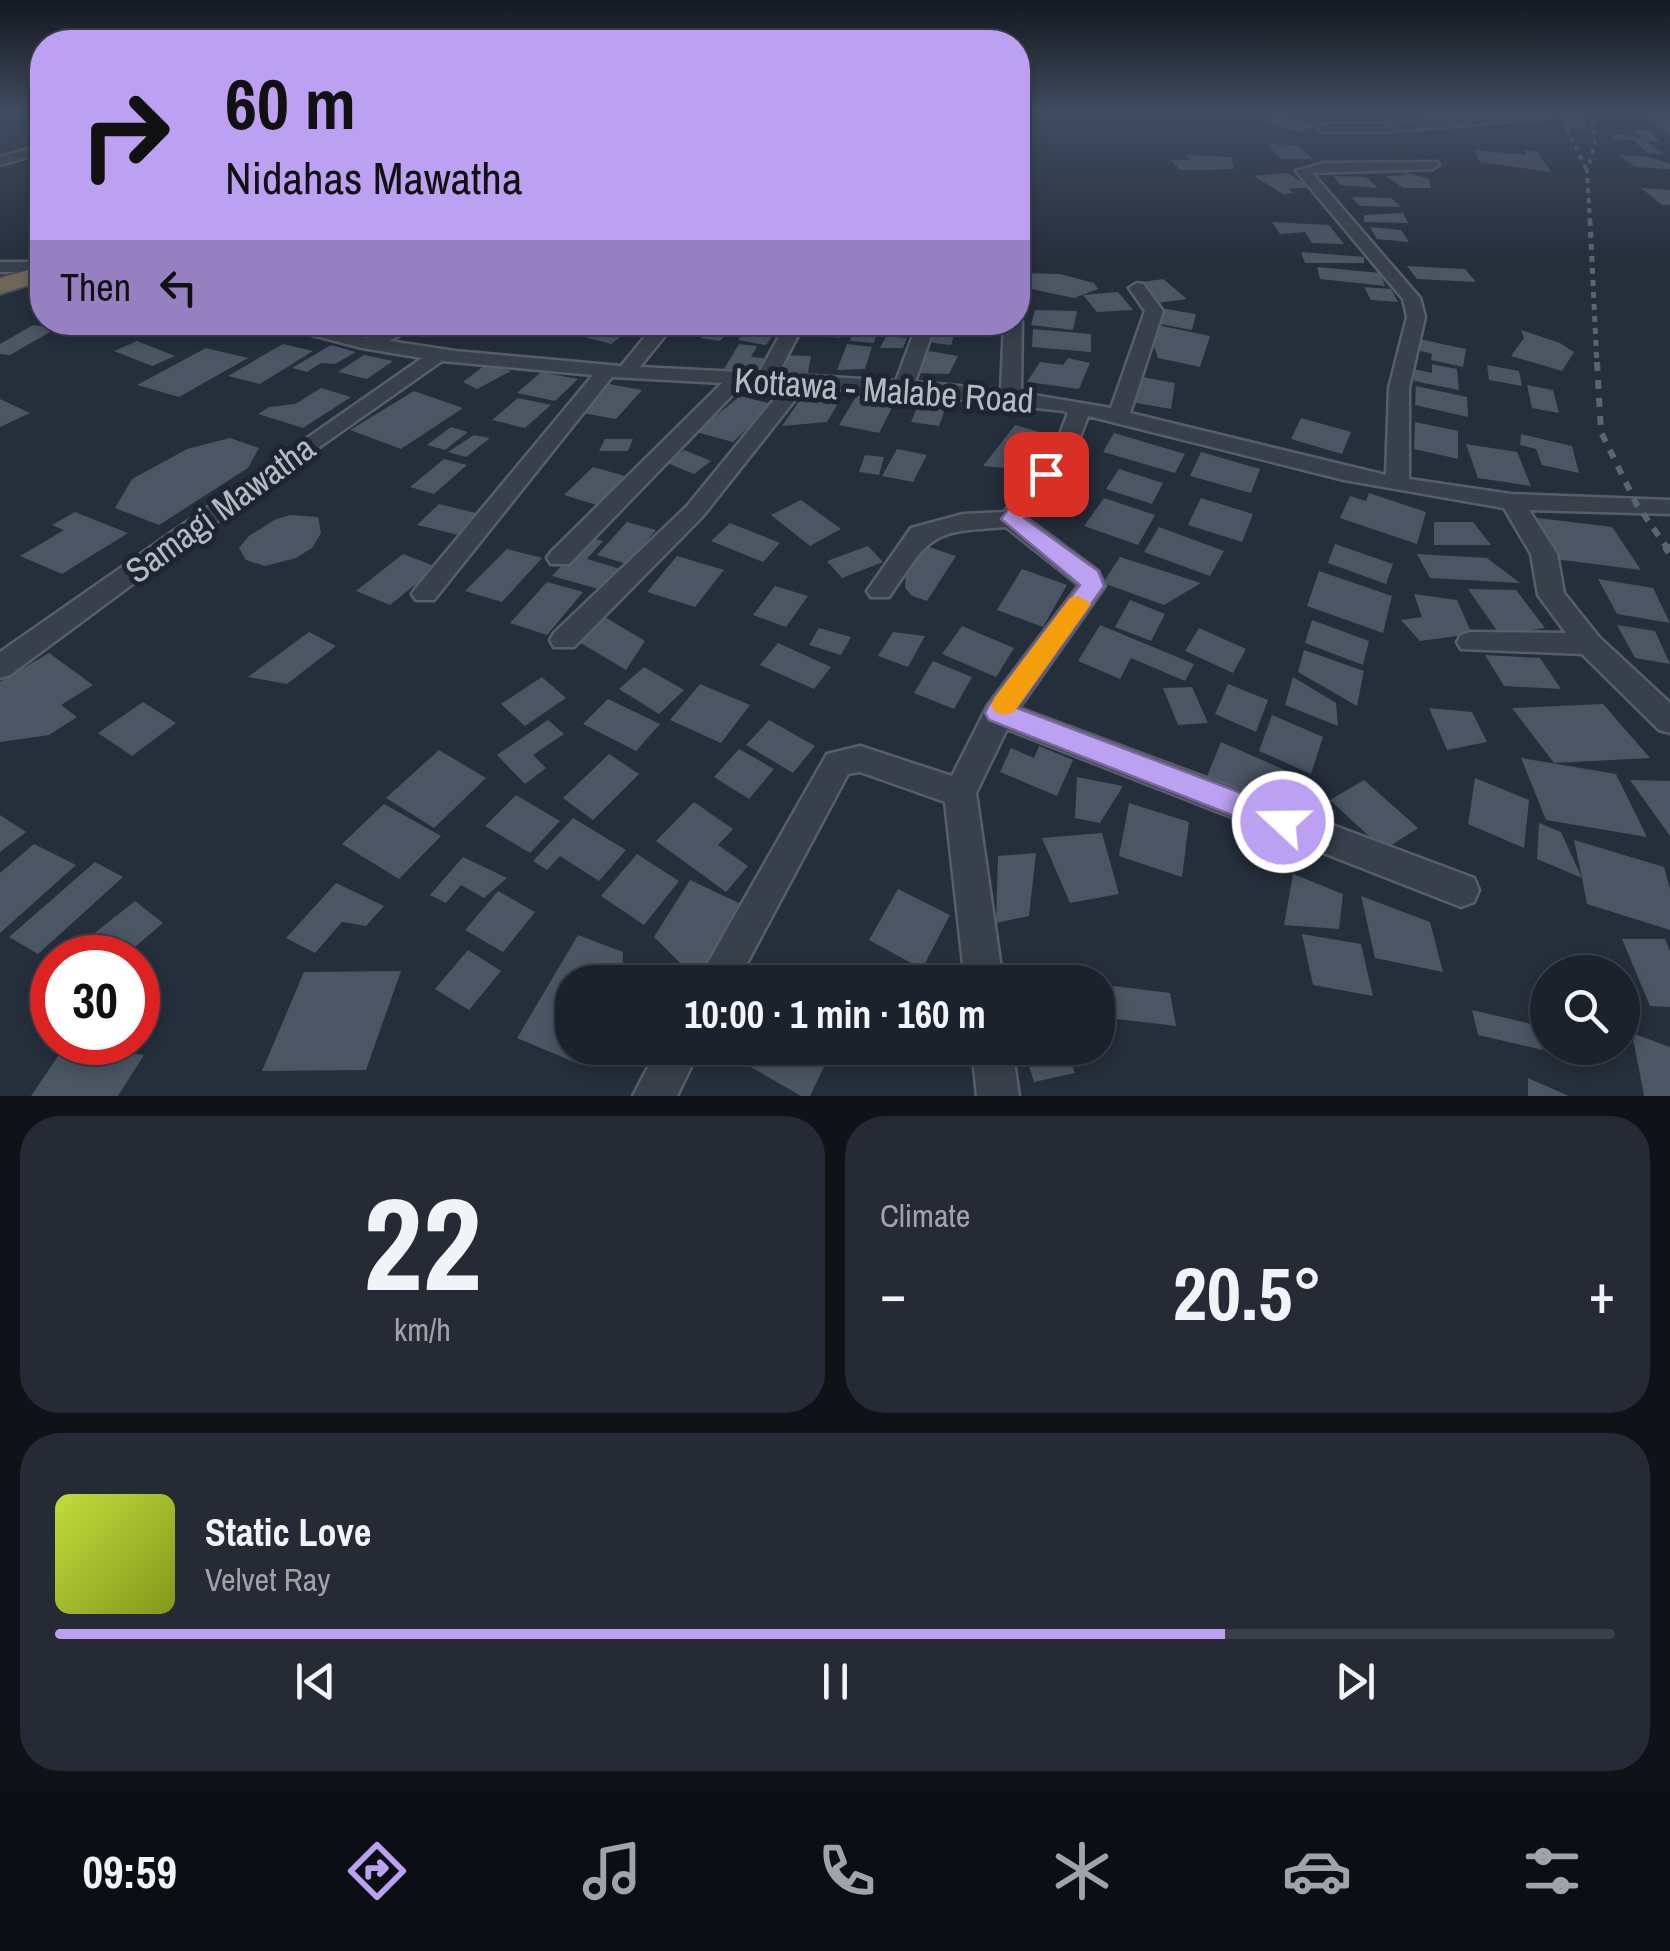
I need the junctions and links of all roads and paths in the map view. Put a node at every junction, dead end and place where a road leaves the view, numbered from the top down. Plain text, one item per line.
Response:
1 (1432, 166) dead end
2 (0, 266) edge
3 (30, 268) edge
4 (30, 273) edge
5 (0, 284) edge
6 (1137, 288) dead end
7 (333, 335) edge
8 (387, 335) edge
9 (654, 335) edge
10 (789, 335) edge
11 (922, 335) edge
12 (1012, 335) edge
13 (369, 343) junction
14 (441, 353) junction
15 (615, 373) junction
16 (737, 378) junction
17 (766, 378) junction
18 (799, 380) junction
19 (903, 388) junction
20 (1012, 397) junction
21 (1081, 407) junction
22 (1118, 416) junction
23 (1397, 484) junction
24 (1512, 501) junction
25 (1670, 508) edge
26 (1012, 519) junction
27 (560, 558) dead end
28 (880, 590) dead end
29 (425, 594) dead end
30 (564, 640) dead end
31 (1471, 642) dead end
32 (1589, 644) junction
33 (0, 668) edge
34 (998, 713) junction
35 (1670, 721) edge
36 (960, 793) junction
37 (1461, 890) dead end
38 (725, 965) edge
39 (982, 965) edge
40 (671, 1065) edge
41 (994, 1065) edge
42 (654, 1096) edge
43 (998, 1096) edge

1 - 23 street
2 - 3 street
4 - 5 highway
6 - 22 street
7 - 13 street, Kottawa - Malabe Road
8 - 13 street
9 - 15 street
10 - 17 street
11 - 19 street
12 - 20 street
13 - 14 street, Kottawa - Malabe Road
14 - 15 street, Kottawa - Malabe Road
14 - 33 street, Samagi Mawatha
15 - 16 street, Kottawa - Malabe Road
15 - 29 street
16 - 17 street, Kottawa - Malabe Road
16 - 27 street
17 - 18 street, Kottawa - Malabe Road
18 - 19 street, Kottawa - Malabe Road
18 - 30 street
19 - 20 street, Kottawa - Malabe Road
20 - 21 street, Kottawa - Malabe Road
21 - 22 street, Kottawa - Malabe Road
21 - 26 street
22 - 23 street, Kottawa - Malabe Road
23 - 24 street, Kottawa - Malabe Road
24 - 25 street, Kottawa - Malabe Road
24 - 32 street
26 - 28 street
26 - 34 street
31 - 32 street
32 - 35 street
34 - 36 street
34 - 37 street
36 - 38 street
36 - 39 street
40 - 42 street
41 - 43 street

